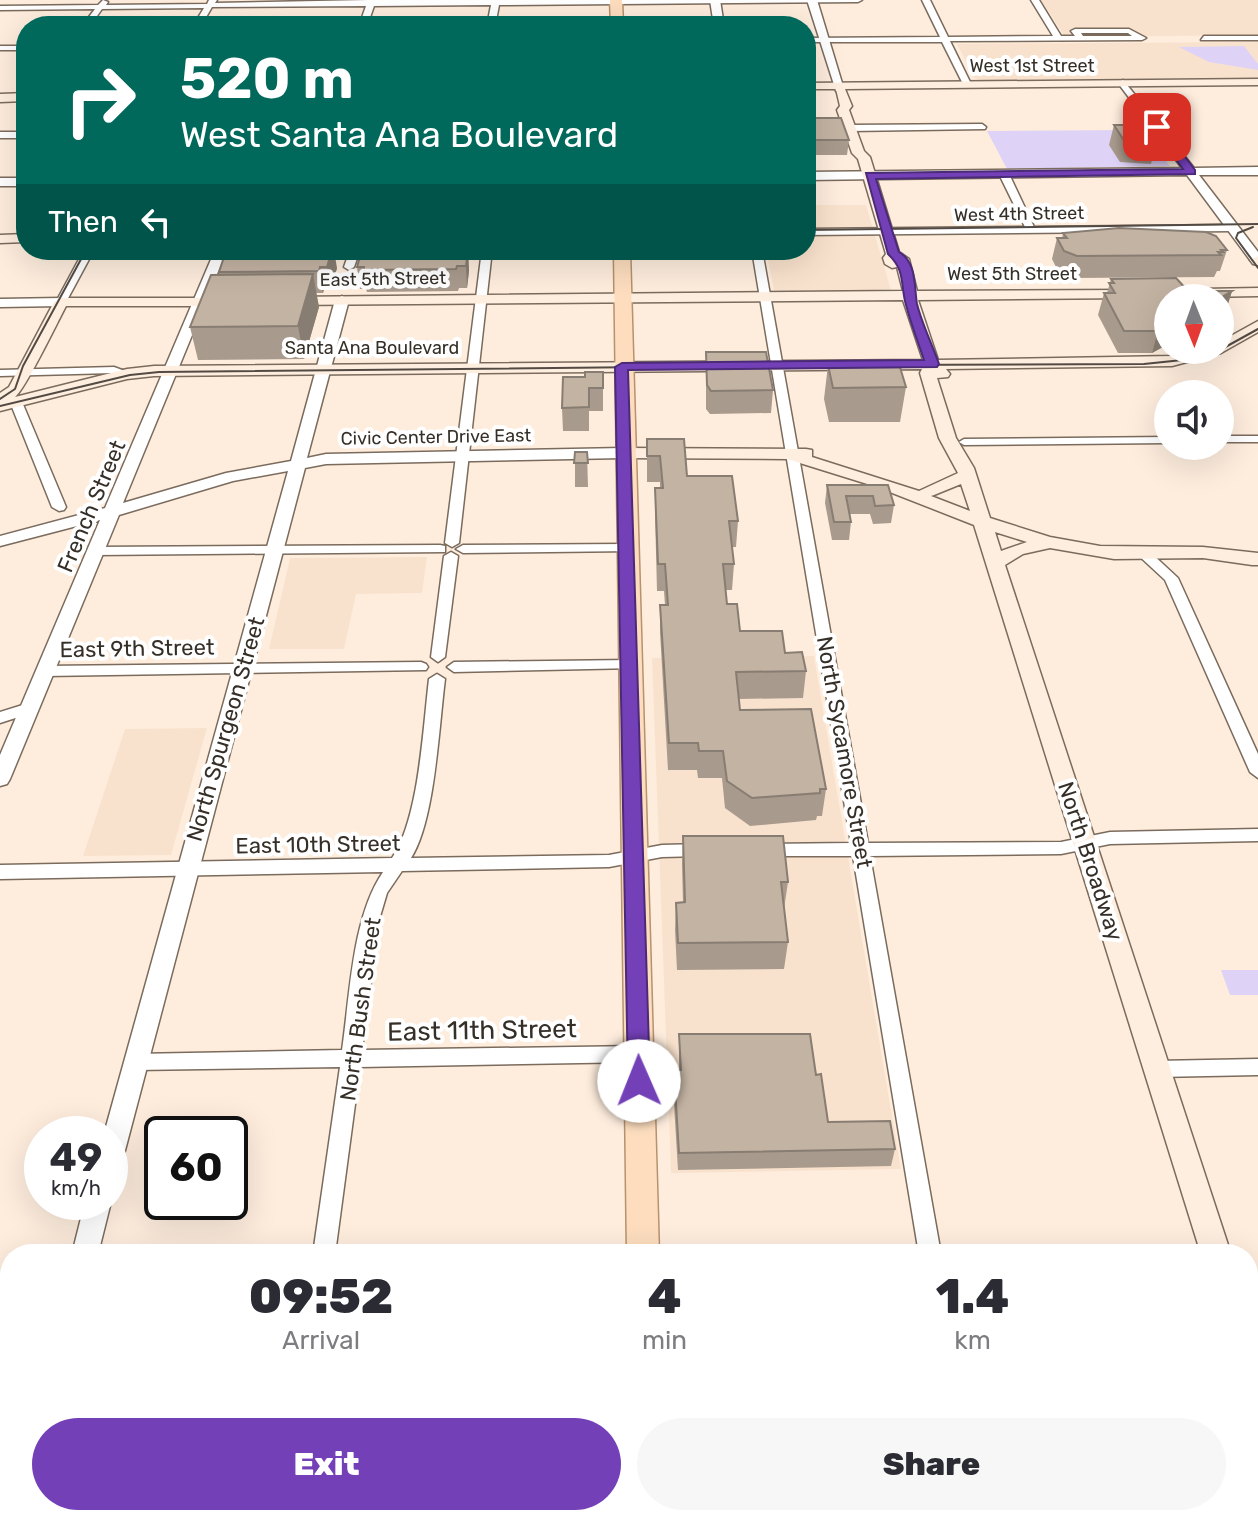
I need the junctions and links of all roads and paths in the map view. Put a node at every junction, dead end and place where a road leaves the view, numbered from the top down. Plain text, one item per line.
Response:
1 (715, 0) edge
2 (812, 0) edge
3 (858, 0) edge
4 (926, 0) edge
5 (1035, 0) edge
6 (496, 1) edge
7 (616, 1) edge
8 (372, 2) edge
9 (102, 3) edge
10 (210, 4) edge
11 (0, 8) edge
12 (1204, 38) dead end
13 (1258, 38) edge
14 (1059, 39) junction
15 (1081, 39) junction
16 (816, 40) edge
17 (824, 40) junction
18 (945, 40) junction
19 (1258, 82) edge
20 (967, 84) junction
21 (1125, 86) junction
22 (839, 88) junction
23 (1258, 88) edge
24 (816, 89) edge
25 (982, 127) dead end
26 (851, 128) junction
27 (1258, 171) edge
28 (1191, 172) junction
29 (1004, 174) junction
30 (870, 175) junction
31 (816, 176) edge
32 (1232, 228) junction
33 (1031, 230) junction
34 (887, 231) junction
35 (816, 232) edge
36 (84, 260) edge
37 (217, 260) edge
38 (351, 260) edge
39 (486, 260) edge
40 (622, 260) edge
41 (759, 260) edge
42 (1258, 261) edge
43 (349, 267) dead end
44 (1234, 292) edge
45 (1258, 292) edge
46 (1147, 293) edge
47 (909, 295) junction
48 (622, 296) junction
49 (765, 296) junction
50 (482, 297) junction
51 (342, 300) junction
52 (270, 301) edge
53 (61, 302) junction
54 (200, 302) junction
55 (242, 302) edge
56 (0, 303) edge
57 (1258, 326) edge
58 (1234, 340) edge
59 (1154, 363) edge
60 (932, 364) junction
61 (778, 365) junction
62 (622, 367) junction
63 (473, 368) junction
64 (323, 369) junction
65 (173, 370) junction
66 (22, 372) junction
67 (0, 373) edge
68 (127, 374) junction
69 (5, 402) edge
70 (1234, 439) edge
71 (1258, 439) edge
72 (1154, 440) edge
73 (964, 442) junction
74 (623, 453) junction
75 (462, 455) junction
76 (792, 455) junction
77 (301, 462) junction
78 (966, 472) junction
79 (928, 491) junction
80 (59, 507) dead end
81 (113, 511) junction
82 (981, 521) junction
83 (0, 541) edge
84 (1050, 543) junction
85 (627, 548) junction
86 (1258, 549) edge
87 (276, 550) junction
88 (452, 550) junction
89 (95, 551) junction
90 (1215, 554) junction
91 (1145, 555) junction
92 (1176, 555) junction
93 (1258, 559) edge
94 (995, 563) junction
95 (1171, 578) junction
96 (438, 657) junction
97 (631, 665) junction
98 (421, 667) junction
99 (454, 667) junction
100 (241, 669) junction
101 (45, 671) junction
102 (437, 679) junction
103 (29, 708) junction
104 (0, 718) edge
105 (1258, 772) edge
106 (0, 779) edge
107 (1258, 835) edge
108 (1085, 843) junction
109 (863, 850) junction
110 (636, 856) junction
111 (395, 865) junction
112 (186, 869) junction
113 (0, 872) edge
114 (638, 1054) junction
115 (354, 1058) junction
116 (135, 1062) junction
117 (1258, 1067) edge
118 (1157, 1069) junction
119 (121, 1116) edge
120 (94, 1220) edge
121 (88, 1244) edge
122 (326, 1244) edge
123 (643, 1244) edge
124 (928, 1244) edge
125 (1213, 1244) edge

1 - 2 street
1 - 7 street
2 - 3 street
2 - 17 street
4 - 18 street
5 - 14 street
6 - 7 street
6 - 8 street
8 - 10 street
9 - 10 street
9 - 11 street
12 - 13 street
14 - 15 street
14 - 18 street
15 - 15 street
16 - 17 street
17 - 18 street
17 - 22 street
18 - 20 street
19 - 21 main road, West 1st Street
20 - 21 main road, West 1st Street
20 - 22 main road, West 1st Street
21 - 22 main road, West 1st Street
21 - 23 main road, West 1st Street
21 - 28 street
22 - 24 main road, West 1st Street
22 - 26 main road, North Broadway
25 - 26 street
26 - 30 main road, North Broadway
27 - 28 street
28 - 29 street
28 - 32 street
29 - 30 street
29 - 33 street
30 - 31 street
30 - 34 main road, North Broadway
32 - 33 street, West 4th Street
32 - 42 street
33 - 34 street, West 4th Street
34 - 35 street, West 4th Street
34 - 47 main road, North Broadway
36 - 53 street
37 - 54 street, French Street
38 - 43 street
39 - 50 street
40 - 48 main road
41 - 49 street, North Sycamore Street
44 - 45 main road
46 - 47 main road, West 5th Street
47 - 49 main road, West 5th Street
47 - 60 main road, North Broadway
48 - 49 main road, West 5th Street
48 - 50 main road, East 5th Street
48 - 62 main road
49 - 61 street, North Sycamore Street
50 - 51 main road, East 5th Street
50 - 63 street
51 - 52 main road, East 5th Street
51 - 64 street, North Spurgeon Street
53 - 54 main road
53 - 56 street
53 - 66 main road
54 - 55 main road
54 - 65 street, French Street
57 - 58 main road, Santa Ana Boulevard
59 - 60 main road, Santa Ana Boulevard
60 - 61 main road, Santa Ana Boulevard
60 - 73 main road, North Broadway
60 - 78 main road, North Broadway
61 - 62 main road, Santa Ana Boulevard
61 - 76 street, North Sycamore Street
62 - 63 main road, Santa Ana Boulevard
62 - 74 main road
63 - 64 main road, Santa Ana Boulevard
63 - 75 street
64 - 65 main road, Santa Ana Boulevard
64 - 77 street, North Spurgeon Street
65 - 68 main road, Santa Ana Boulevard
65 - 81 street, French Street
66 - 67 street
66 - 68 street
66 - 69 main road
68 - 69 main road, Santa Ana Boulevard
69 - 80 street
70 - 71 street
72 - 73 street
73 - 78 main road, North Broadway
74 - 75 street, Civic Center Drive East
74 - 76 main road
74 - 85 main road
75 - 77 street, Civic Center Drive East
75 - 88 street
76 - 79 main road
76 - 82 main road
76 - 109 street, North Sycamore Street
77 - 81 street, Civic Center Drive East
77 - 87 street, North Spurgeon Street
78 - 79 main road
78 - 82 main road, North Broadway
79 - 82 main road
81 - 83 street, Civic Center Drive East
81 - 89 street, French Street
82 - 84 main road
82 - 94 main road, North Broadway
84 - 91 main road
84 - 94 main road
85 - 88 street
85 - 97 main road
86 - 90 main road
87 - 88 street
87 - 89 street
87 - 100 street, North Spurgeon Street
88 - 96 street
89 - 101 street, French Street
90 - 92 main road
90 - 93 main road
91 - 92 main road
91 - 95 street
92 - 95 street
94 - 108 main road, North Broadway
95 - 105 street
96 - 98 street
96 - 99 street
97 - 99 street
97 - 110 main road
98 - 100 street, East 9th Street
98 - 102 street
99 - 102 street
100 - 101 street, East 9th Street
100 - 112 street, North Spurgeon Street
101 - 103 street, French Street
102 - 111 street, North Bush Street
103 - 104 street
103 - 106 street, French Street
107 - 108 street, East 10th Street
108 - 109 street, East 10th Street
108 - 118 main road, North Broadway
109 - 110 street, East 10th Street
109 - 124 street, North Sycamore Street
110 - 111 street, East 10th Street
110 - 114 main road
111 - 112 street, East 10th Street
111 - 115 street, North Bush Street
112 - 113 street, East 10th Street
112 - 116 street, North Spurgeon Street
114 - 115 street, East 11th Street
114 - 123 main road
115 - 116 street, East 11th Street
115 - 122 street, North Bush Street
116 - 119 street, North Spurgeon Street
117 - 118 street
118 - 125 main road, North Broadway
120 - 121 street

